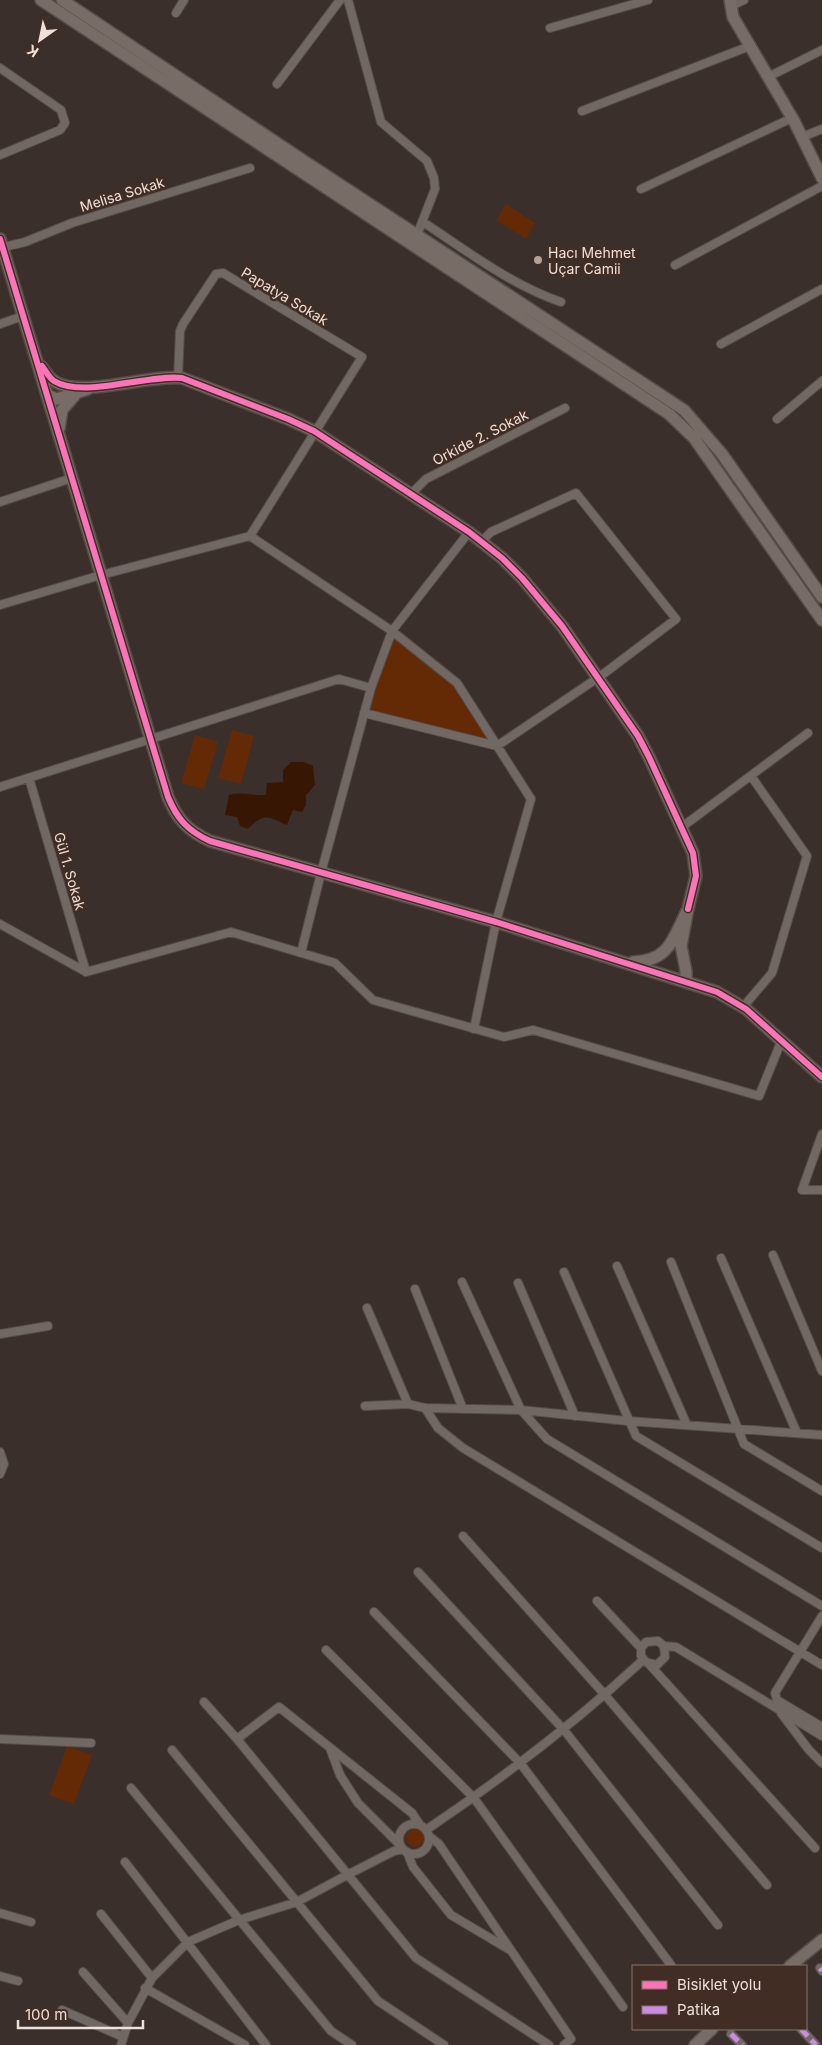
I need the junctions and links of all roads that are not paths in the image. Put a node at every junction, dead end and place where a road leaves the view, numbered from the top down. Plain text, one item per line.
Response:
1 (41, 0) edge
2 (62, 0) edge
3 (184, 0) edge
4 (340, 0) edge
5 (348, 0) edge
6 (648, 0) edge
7 (744, 0) edge
8 (730, 3) edge
9 (176, 13) dead end
10 (550, 28) dead end
11 (750, 46) junction
12 (822, 50) edge
13 (0, 68) edge
14 (768, 77) junction
15 (277, 84) dead end
16 (582, 111) dead end
17 (792, 118) junction
18 (822, 129) edge
19 (802, 137) junction
20 (0, 155) edge
21 (250, 168) dead end
22 (822, 178) edge
23 (822, 186) edge
24 (641, 190) dead end
25 (424, 222) junction
26 (417, 235) junction
27 (1, 245) edge
28 (675, 265) dead end
29 (822, 288) edge
30 (561, 302) dead end
31 (23, 316) junction
32 (0, 324) edge
33 (721, 344) dead end
34 (36, 358) junction
35 (178, 378) junction
36 (822, 381) edge
37 (99, 386) junction
38 (651, 388) junction
39 (46, 391) junction
40 (78, 393) junction
41 (645, 398) junction
42 (564, 408) dead end
43 (777, 419) dead end
44 (314, 431) junction
45 (60, 435) junction
46 (72, 478) junction
47 (411, 494) junction
48 (0, 502) edge
49 (469, 532) junction
50 (250, 536) junction
51 (482, 542) junction
52 (101, 576) junction
53 (822, 597) edge
54 (0, 605) edge
55 (822, 620) edge
56 (392, 632) junction
57 (598, 677) junction
58 (371, 688) junction
59 (364, 713) junction
60 (808, 734) dead end
61 (151, 740) junction
62 (497, 746) junction
63 (751, 776) junction
64 (29, 778) junction
65 (0, 787) edge
66 (682, 827) junction
67 (321, 873) junction
68 (688, 910) junction
69 (496, 922) junction
70 (0, 924) edge
71 (668, 949) junction
72 (301, 953) junction
73 (627, 962) junction
74 (86, 972) junction
75 (673, 977) junction
76 (686, 981) junction
77 (742, 1007) junction
78 (474, 1029) junction
79 (781, 1042) junction
80 (822, 1077) edge
81 (822, 1134) edge
82 (822, 1190) edge
83 (773, 1255) dead end
84 (721, 1258) dead end
85 (671, 1262) dead end
86 (617, 1266) dead end
87 (564, 1272) dead end
88 (462, 1282) dead end
89 (518, 1283) dead end
90 (415, 1290) dead end
91 (367, 1308) dead end
92 (48, 1326) dead end
93 (0, 1334) edge
94 (822, 1371) edge
95 (408, 1404) junction
96 (365, 1406) dead end
97 (425, 1408) junction
98 (463, 1409) junction
99 (521, 1410) junction
100 (575, 1416) junction
101 (628, 1421) junction
102 (687, 1425) junction
103 (738, 1429) junction
104 (797, 1433) junction
105 (822, 1435) edge
106 (0, 1452) edge
107 (0, 1474) edge
108 (822, 1491) edge
109 (463, 1536) dead end
110 (822, 1548) edge
111 (418, 1572) dead end
112 (597, 1601) dead end
113 (822, 1606) edge
114 (374, 1612) dead end
115 (822, 1616) edge
116 (664, 1646) junction
117 (641, 1648) junction
118 (326, 1650) dead end
119 (800, 1652) junction
120 (646, 1662) junction
121 (822, 1665) edge
122 (605, 1695) junction
123 (204, 1702) dead end
124 (778, 1709) junction
125 (822, 1727) edge
126 (564, 1730) junction
127 (822, 1736) edge
128 (0, 1739) edge
129 (237, 1739) junction
130 (91, 1743) dead end
131 (330, 1748) junction
132 (172, 1750) dead end
133 (822, 1763) edge
134 (521, 1764) junction
135 (131, 1788) dead end
136 (474, 1798) junction
137 (425, 1830) junction
138 (404, 1848) junction
139 (815, 1848) dead end
140 (125, 1862) dead end
141 (347, 1875) junction
142 (767, 1885) dead end
143 (297, 1902) junction
144 (0, 1913) edge
145 (101, 1914) dead end
146 (239, 1920) junction
147 (31, 1922) dead end
148 (718, 1925) dead end
149 (822, 1940) edge
150 (188, 1942) junction
151 (512, 1951) junction
152 (671, 1965) edge
153 (791, 1965) edge
154 (83, 1972) dead end
155 (0, 1976) edge
156 (152, 1978) junction
157 (18, 1982) dead end
158 (145, 1988) junction
159 (623, 2007) dead end
160 (62, 2010) dead end
161 (128, 2023) junction
162 (711, 2030) edge
163 (802, 2030) edge
164 (731, 2034) dead end
165 (122, 2043) edge
166 (245, 2045) edge
167 (266, 2045) edge
168 (352, 2045) edge
169 (444, 2045) edge
170 (548, 2045) edge
171 (564, 2045) edge
172 (695, 2045) edge
173 (742, 2045) edge
174 (816, 2045) edge

1 - 41 street
2 - 26 street
3 - 9 street
4 - 15 street
5 - 25 street
6 - 10 street
7 - 8 street
8 - 11 street
11 - 14 street
11 - 16 street
12 - 14 street
13 - 20 street
14 - 17 street
17 - 19 street
17 - 24 street
18 - 19 street
19 - 22 street
21 - 27 street, Melisa Sokak
23 - 28 street
25 - 26 street
25 - 30 street
26 - 38 street
27 - 31 street
29 - 33 street
31 - 32 street
31 - 34 street
34 - 37 street
34 - 39 street
35 - 37 street
35 - 44 street
35 - 44 street, Papatya Sokak
36 - 43 street
37 - 40 street
38 - 41 street
38 - 53 street
39 - 40 street
39 - 45 street
40 - 45 street
41 - 55 street
42 - 47 street, Orkide 2. Sokak
44 - 47 street
44 - 50 street
45 - 46 street
46 - 48 street
46 - 52 street
47 - 49 street
49 - 51 street
49 - 56 street
50 - 52 street
50 - 56 street
51 - 57 street
51 - 57 street
52 - 54 street
52 - 61 street
56 - 58 street
56 - 62 street
57 - 62 street
57 - 66 street
58 - 59 street
58 - 61 street
59 - 62 street
59 - 67 street
60 - 63 street
61 - 64 street
61 - 67 street
62 - 69 street
63 - 66 street
63 - 77 street
64 - 65 street
64 - 74 street, Gül 1. Sokak
66 - 68 street
67 - 69 street
67 - 72 street
68 - 71 street
68 - 76 street
69 - 73 street
69 - 78 street
70 - 74 street
71 - 73 street
71 - 75 street
72 - 74 street
72 - 78 street
73 - 75 street
75 - 76 street
76 - 77 street
77 - 79 street
78 - 79 street
79 - 80 street
81 - 82 street
83 - 94 street
84 - 104 street
85 - 103 street
86 - 102 street
87 - 101 street
88 - 99 street
89 - 100 street
90 - 98 street
91 - 95 street
92 - 93 street
95 - 96 street
95 - 97 street
97 - 98 street
97 - 119 street
98 - 99 street
99 - 100 street
99 - 113 street
100 - 101 street
101 - 102 street
101 - 110 street
102 - 103 street
103 - 104 street
103 - 108 street
104 - 105 street
106 - 107 street
109 - 122 street
111 - 126 street
112 - 117 street
114 - 134 street
115 - 119 street
116 - 117 street
116 - 120 street
116 - 124 street
117 - 120 street
118 - 136 street
119 - 121 street
119 - 125 street
120 - 122 street
120 - 139 street
122 - 126 street
122 - 142 street
123 - 129 street
124 - 127 street
124 - 133 street
126 - 134 street
126 - 148 street
128 - 130 street
129 - 131 street
129 - 141 street
131 - 137 street
131 - 138 street
132 - 143 street
134 - 136 street
134 - 152 street
135 - 146 street
136 - 137 street
136 - 159 street
137 - 138 street
137 - 138 street
137 - 151 street
138 - 141 street
138 - 151 street
140 - 150 street
141 - 143 street
141 - 170 street
143 - 146 street
143 - 169 street
144 - 147 street
145 - 156 street
146 - 150 street
146 - 168 street
149 - 153 street
150 - 156 street
150 - 167 street
151 - 171 street
154 - 161 street
155 - 157 street
156 - 158 street
158 - 161 street
158 - 166 street
160 - 165 street
161 - 165 street
162 - 172 street
163 - 174 street
164 - 173 street

